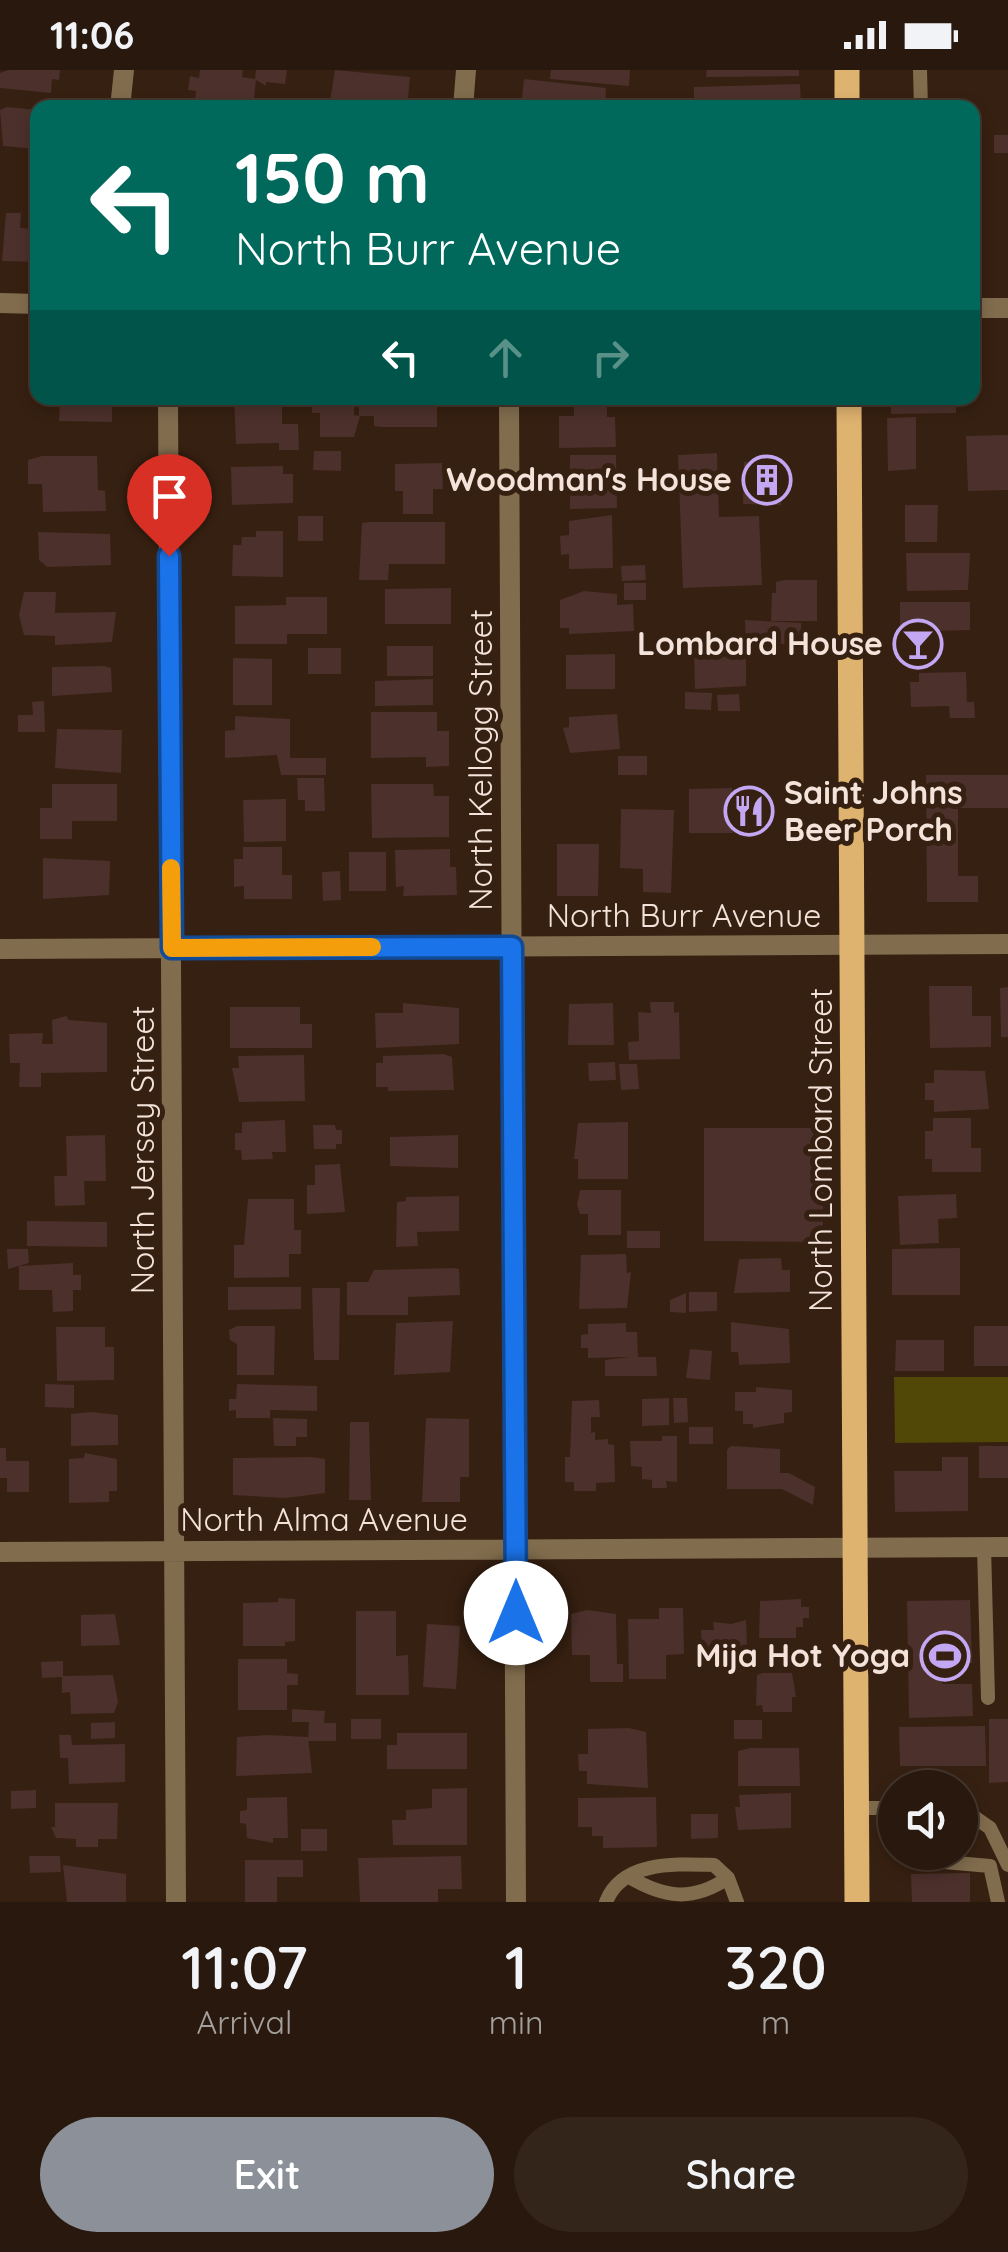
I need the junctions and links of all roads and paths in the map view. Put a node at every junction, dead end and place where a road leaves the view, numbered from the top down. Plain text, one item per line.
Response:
1 (124, 70) edge
2 (466, 70) edge
3 (847, 70) edge
4 (920, 70) edge
5 (121, 100) edge
6 (463, 100) edge
7 (848, 100) edge
8 (920, 100) edge
9 (0, 303) edge
10 (30, 304) edge
11 (980, 308) edge
12 (1008, 308) edge
13 (168, 405) edge
14 (509, 405) edge
15 (849, 405) edge
16 (1008, 944) edge
17 (852, 945) junction
18 (512, 947) junction
19 (172, 948) junction
20 (0, 950) edge
21 (1008, 1546) edge
22 (984, 1547) junction
23 (856, 1548) junction
24 (516, 1549) junction
25 (175, 1551) junction
26 (0, 1552) edge
27 (988, 1698) dead end
28 (857, 1808) junction
29 (878, 1808) edge
30 (978, 1820) edge
31 (978, 1865) edge
32 (1008, 1865) edge
33 (629, 1877) junction
34 (728, 1878) junction
35 (176, 1902) edge
36 (516, 1902) edge
37 (606, 1902) edge
38 (737, 1902) edge
39 (857, 1902) edge
40 (998, 1902) edge

1 - 5 street
2 - 6 street
3 - 7 main road
4 - 8 lane
9 - 10 street
11 - 12 street
13 - 19 street, North Jersey Street
14 - 18 street, North Kellogg Street
15 - 17 main road, North Lombard Street
16 - 17 street, North Burr Avenue
17 - 18 street, North Burr Avenue
17 - 23 main road, North Lombard Street
18 - 19 street, North Burr Avenue
18 - 24 street, North Kellogg Street
19 - 20 street, North Burr Avenue
19 - 25 street, North Jersey Street
21 - 22 street, North Alma Avenue
22 - 23 street, North Alma Avenue
22 - 27 lane
23 - 24 street, North Alma Avenue
23 - 28 main road, North Lombard Street
24 - 25 street, North Alma Avenue
24 - 36 street, North Kellogg Street
25 - 26 street, North Alma Avenue
25 - 35 street, North Jersey Street
28 - 29 lane
28 - 39 main road, North Lombard Street
30 - 32 lane
31 - 40 lane
33 - 34 lane
33 - 34 lane
33 - 37 lane
34 - 38 lane

